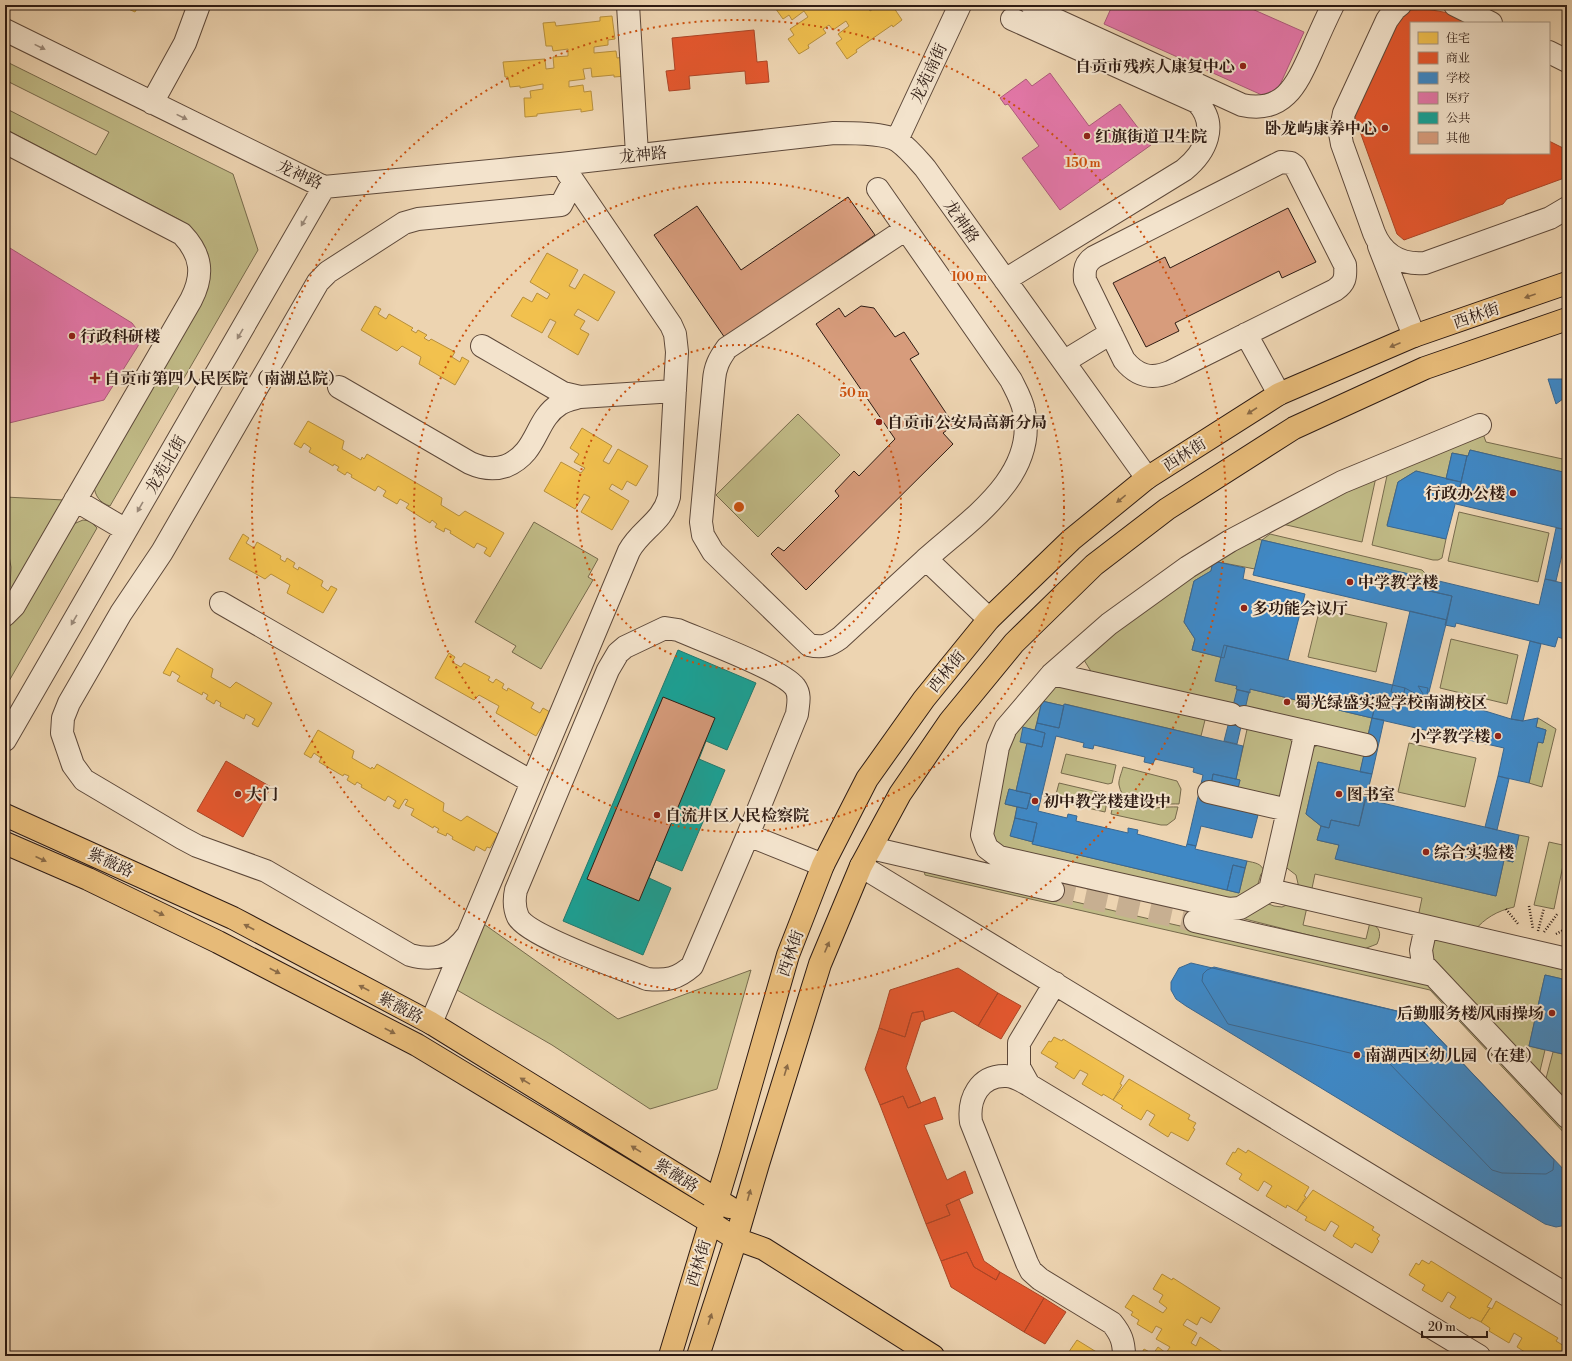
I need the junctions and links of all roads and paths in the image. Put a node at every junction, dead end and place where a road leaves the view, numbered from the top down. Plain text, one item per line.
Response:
1 (199, 5) edge
2 (628, 5) edge
3 (960, 5) edge
4 (1032, 5) edge
5 (1333, 5) edge
6 (1400, 5) edge
7 (1455, 5) edge
8 (1012, 19) dead end
9 (1489, 22) edge
10 (5, 30) edge
11 (1550, 52) edge
12 (1567, 61) edge
13 (152, 103) junction
14 (897, 140) junction
15 (5, 142) edge
16 (637, 154) junction
17 (561, 164) junction
18 (573, 182) junction
19 (324, 187) junction
20 (878, 189) dead end
21 (1567, 208) edge
22 (906, 229) junction
23 (1377, 241) junction
24 (1005, 280) junction
25 (1567, 283) edge
26 (1567, 319) edge
27 (1111, 332) junction
28 (1246, 334) junction
29 (1414, 336) junction
30 (482, 346) dead end
31 (1564, 358) dead end
32 (1064, 361) junction
33 (1567, 367) edge
34 (526, 372) junction
35 (339, 388) dead end
36 (675, 391) junction
37 (1279, 394) junction
38 (580, 397) junction
39 (542, 425) junction
40 (1480, 425) dead end
41 (1147, 478) junction
42 (75, 500) junction
43 (126, 530) junction
44 (926, 560) junction
45 (221, 603) dead end
46 (5, 615) edge
47 (989, 619) junction
48 (1052, 674) junction
49 (1306, 731) dead end
50 (5, 740) edge
51 (1366, 745) dead end
52 (532, 782) junction
53 (1209, 792) dead end
54 (1288, 810) junction
55 (5, 815) edge
56 (748, 834) junction
57 (5, 843) edge
58 (866, 857) junction
59 (823, 866) junction
60 (1053, 890) tunnel mouth
61 (1270, 890) junction
62 (1530, 906) dead end
63 (1544, 908) dead end
64 (1558, 913) dead end
65 (1195, 921) tunnel mouth
66 (1426, 927) junction
67 (467, 936) junction
68 (1536, 938) junction
69 (1421, 950) junction
70 (1567, 960) edge
71 (1399, 967) junction
72 (1433, 975) junction
73 (1055, 983) junction
74 (431, 1023) junction
75 (1019, 1043) junction
76 (991, 1079) junction
77 (1029, 1085) junction
78 (1567, 1117) edge
79 (717, 1200) junction
80 (742, 1216) junction
81 (710, 1222) junction
82 (736, 1239) junction
83 (764, 1249) junction
84 (1567, 1295) edge
85 (670, 1356) edge
86 (698, 1356) edge
87 (933, 1356) edge
88 (1124, 1356) edge
89 (1479, 1356) edge

1 - 13 street
2 - 16 street
3 - 14 street, 龙苑南街
4 - 5 street
6 - 23 street
7 - 9 street
8 - 24 street
10 -> 13 street, 龙神路
11 - 12 street
13 -> 19 street, 龙神路
14 - 16 street, 龙神路
14 - 24 street, 龙神路
15 - 42 street
16 - 17 street, 龙神路
17 - 18 street
17 - 19 street, 龙神路
18 - 36 street
18 - 67 street
19 -> 43 street, 龙苑北街
20 - 22 street
21 - 23 street
22 - 44 street
22 - 44 street
23 - 29 street
24 - 32 street, 龙神路
25 -> 29 main road, 西林街
26 - 58 main road, 西林街
27 - 28 street
27 - 28 street
27 - 32 street
28 - 37 street
29 -> 37 main road, 西林街
30 - 34 street
31 - 33 path
32 - 41 street, 龙神路
34 - 38 street
34 - 39 street
35 - 39 street
36 - 38 street
36 - 52 street
37 -> 41 main road, 西林街
38 - 39 street
40 - 48 street
41 -> 47 main road, 西林街
42 - 43 street
42 - 46 street
43 -> 50 street, 龙苑北街
44 - 47 street
45 - 52 street
47 - 59 main road, 西林街
48 - 51 street
48 - 61 street
49 - 54 street
52 - 67 street
53 - 54 street
54 - 61 street
74 -> 55 main road, 紫薇路
56 - 56 street
56 - 59 street
57 -> 81 main road, 紫薇路
58 - 60 street
58 - 73 street
80 -> 58 main road, 西林街
59 - 79 main road, 西林街
61 - 66 street
62 - 68 path
63 - 68 path
64 - 68 path
65 - 71 street
66 - 69 street
66 - 70 street
67 - 74 street
69 - 71 street
69 - 72 street
71 - 72 street
72 - 78 street
73 - 75 street
73 - 84 street
79 -> 74 main road, 紫薇路
75 - 76 street
75 - 77 street
76 - 77 street
76 - 88 street
77 - 89 street
79 - 80 main road, 紫薇路
79 - 81 main road, 西林街
80 - 82 main road, 西林街
80 - 83 main road, 紫薇路
81 - 82 main road, 紫薇路
81 - 85 main road, 西林街
82 - 83 main road, 紫薇路
86 -> 82 main road, 西林街
83 - 87 main road, 紫薇路

